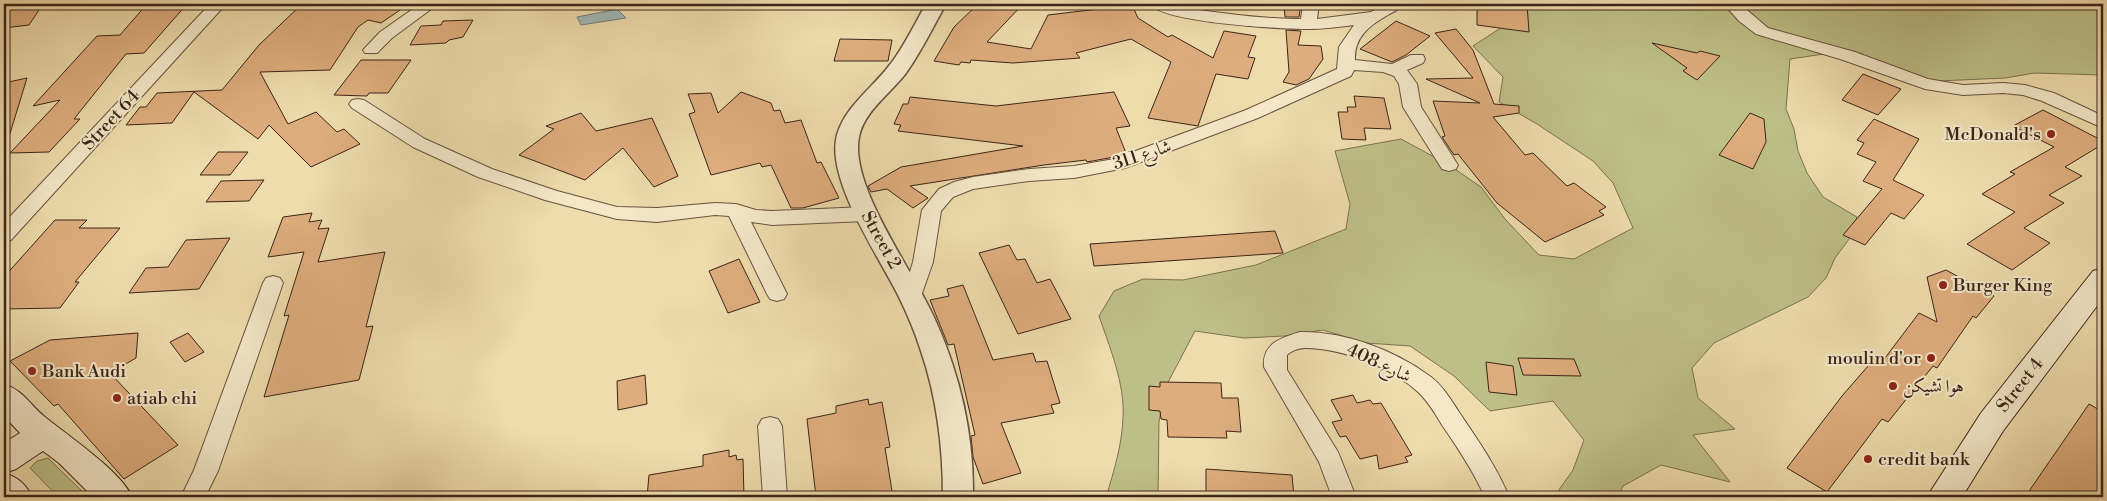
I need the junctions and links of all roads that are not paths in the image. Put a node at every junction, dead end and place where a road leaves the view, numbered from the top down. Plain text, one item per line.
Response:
1 (218, 4) edge
2 (430, 4) edge
3 (936, 4) edge
4 (1158, 4) edge
5 (1311, 4) edge
6 (1397, 4) edge
7 (1732, 4) edge
8 (1373, 16) junction
9 (1308, 24) junction
10 (371, 50) dead end
11 (1417, 59) dead end
12 (1347, 65) junction
13 (1394, 69) junction
14 (358, 104) dead end
15 (2103, 123) edge
16 (1449, 165) dead end
17 (736, 210) junction
18 (866, 214) junction
19 (4, 235) edge
20 (2103, 278) edge
21 (273, 284) dead end
22 (777, 294) dead end
23 (912, 297) junction
24 (4, 396) edge
25 (770, 426) dead end
26 (44, 434) junction
27 (4, 460) edge
28 (4, 487) edge
29 (15, 497) edge
30 (115, 497) edge
31 (194, 497) edge
32 (775, 497) edge
33 (958, 497) edge
34 (1344, 497) edge
35 (1497, 497) edge
36 (1944, 497) edge

1 - 19 street, Street 64
2 - 10 street
3 - 18 street, Street 2
4 - 9 street
5 - 9 street
6 - 8 street
7 - 15 street
8 - 9 street
8 - 12 street
11 - 13 street
12 - 13 street
12 - 23 street, شارع 311
13 - 16 street
14 - 17 street
17 - 18 street
17 - 22 street
18 - 23 street, Street 2
20 - 36 main road, Street 4
21 - 31 street
23 - 33 street, Street 2
24 - 26 main road
25 - 32 street
26 - 27 main road
26 - 30 main road
28 - 29 main road
34 - 35 street, شارع 408

